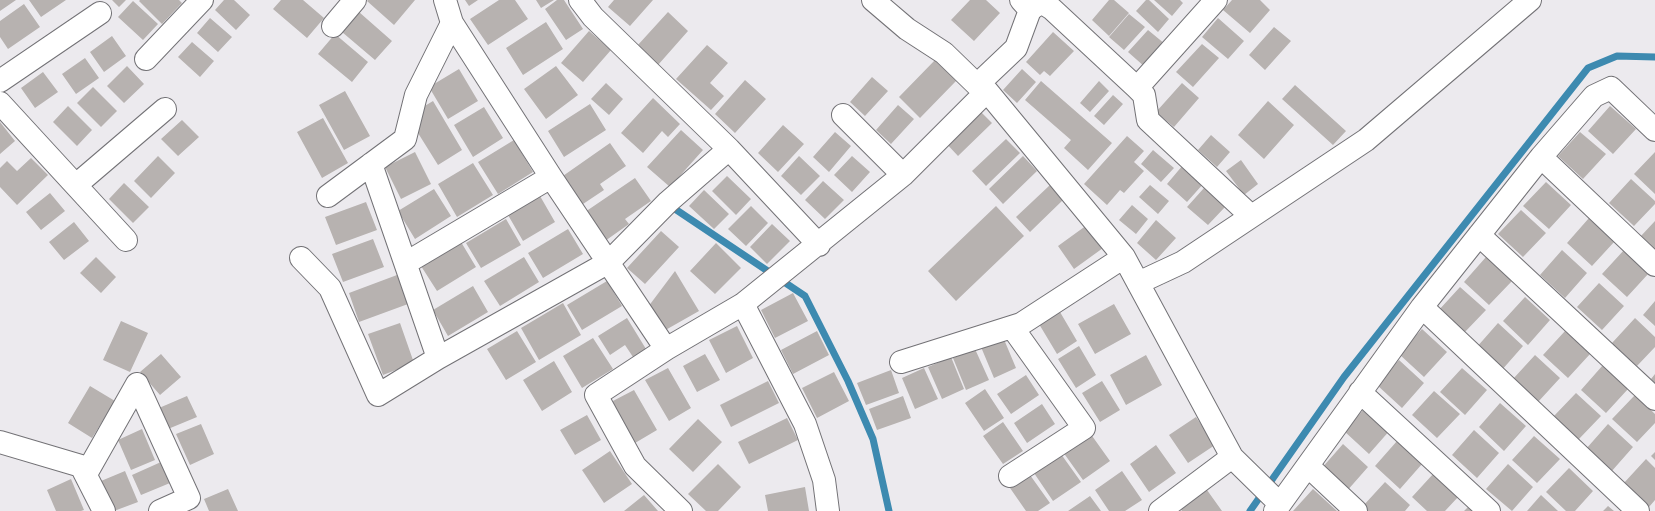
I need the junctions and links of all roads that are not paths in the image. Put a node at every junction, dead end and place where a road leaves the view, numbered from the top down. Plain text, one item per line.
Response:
1 (202, 0) edge
2 (355, 0) edge
3 (445, 0) edge
4 (580, 0) edge
5 (873, 0) edge
6 (1216, 0) edge
7 (1530, 0) edge
8 (1026, 5) edge
9 (100, 13) dead end
10 (452, 23) junction
11 (333, 26) dead end
12 (146, 59) dead end
13 (0, 82) edge
14 (982, 88) junction
15 (1137, 88) junction
16 (0, 103) edge
17 (165, 109) dead end
18 (843, 115) dead end
19 (1655, 130) edge
20 (729, 149) junction
21 (1541, 157) junction
22 (371, 164) junction
23 (903, 175) junction
24 (551, 177) junction
25 (76, 185) junction
26 (328, 196) dead end
27 (1251, 216) junction
28 (1479, 235) junction
29 (126, 240) dead end
30 (818, 245) junction
31 (1124, 257) junction
32 (301, 258) dead end
33 (609, 262) junction
34 (406, 263) junction
35 (1655, 265) edge
36 (1138, 284) junction
37 (743, 304) junction
38 (1422, 307) junction
39 (1012, 327) junction
40 (666, 349) junction
41 (438, 358) junction
42 (901, 362) dead end
43 (1360, 392) junction
44 (1655, 399) edge
45 (0, 442) edge
46 (1232, 457) junction
47 (1308, 466) junction
48 (86, 474) junction
49 (1010, 476) dead end
50 (1271, 498) edge
51 (104, 511) edge
52 (160, 511) edge
53 (681, 511) edge
54 (828, 511) edge
55 (1160, 511) edge
56 (1356, 511) edge
57 (1489, 511) edge
58 (1638, 511) edge

1 - 12 street
2 - 11 street
3 - 10 street
4 - 20 street
5 - 14 street
6 - 15 street
7 - 27 street
8 - 14 street
8 - 15 street
9 - 13 street
10 - 22 street
10 - 24 street
14 - 23 street
14 - 31 street
15 - 27 street
16 - 25 street
17 - 25 street
18 - 23 street
19 - 21 street
20 - 30 street
20 - 33 street
21 - 28 street
21 - 35 street
22 - 26 street
22 - 34 street
23 - 30 street
24 - 33 street
24 - 34 street
25 - 29 street
27 - 36 street
28 - 38 street
28 - 44 street
30 - 37 street
31 - 36 street
31 - 39 street
32 - 41 street
33 - 40 street
33 - 41 street
34 - 41 street
36 - 46 street
37 - 40 street
37 - 54 street
38 - 43 street
38 - 58 street
39 - 42 street
39 - 49 street
40 - 53 street
43 - 47 street
43 - 57 street
45 - 48 street
46 - 50 street
46 - 55 street
47 - 50 street
47 - 56 street
48 - 51 street
48 - 52 street

